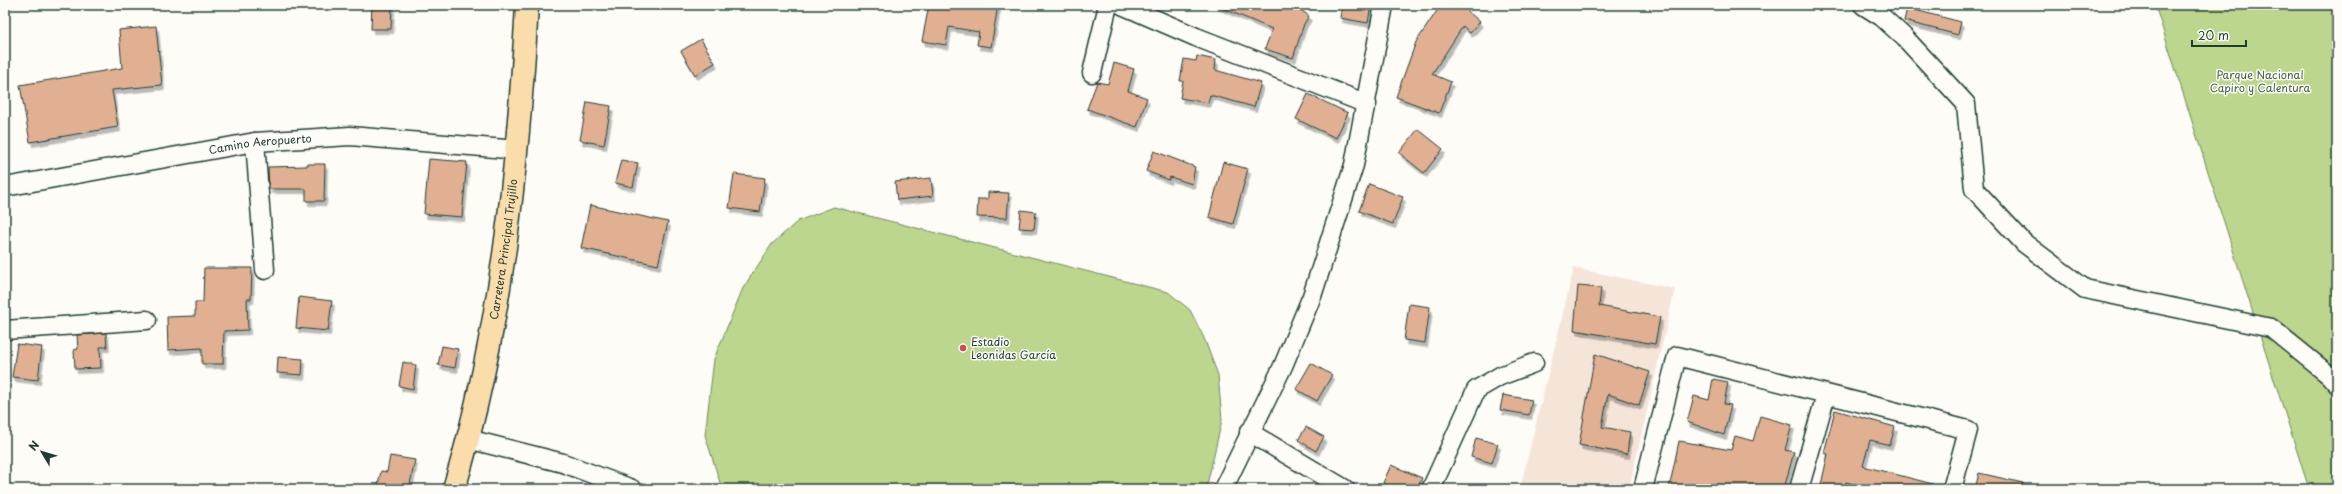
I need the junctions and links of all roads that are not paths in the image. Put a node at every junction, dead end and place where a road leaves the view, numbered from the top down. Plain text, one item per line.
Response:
1 (527, 5) edge
2 (1108, 5) edge
3 (1122, 5) edge
4 (1384, 5) edge
5 (1863, 5) edge
6 (1092, 73) dead end
7 (1367, 104) junction
8 (255, 142) junction
9 (517, 150) junction
10 (5, 187) edge
11 (265, 270) dead end
12 (147, 320) dead end
13 (5, 330) edge
14 (1534, 363) dead end
15 (2337, 384) edge
16 (1826, 395) junction
17 (1249, 432) junction
18 (468, 438) junction
19 (454, 489) edge
20 (632, 489) edge
21 (1223, 489) edge
22 (1345, 489) edge
23 (1431, 489) edge
24 (1643, 489) edge
25 (1799, 489) edge
26 (1952, 489) edge

1 - 9 main road, Carretera Principal Trujillo
2 - 6 street
3 - 7 street
4 - 7 street
5 - 15 street
7 - 17 street
8 - 9 street, Camino Aeropuerto
8 - 10 street, Camino Aeropuerto
8 - 11 street
9 - 18 main road, Carretera Principal Trujillo
12 - 13 street
14 - 23 street
16 - 24 street
16 - 25 street
16 - 26 street
17 - 21 street
17 - 22 street
18 - 19 main road, Carretera Principal Trujillo
18 - 20 street

